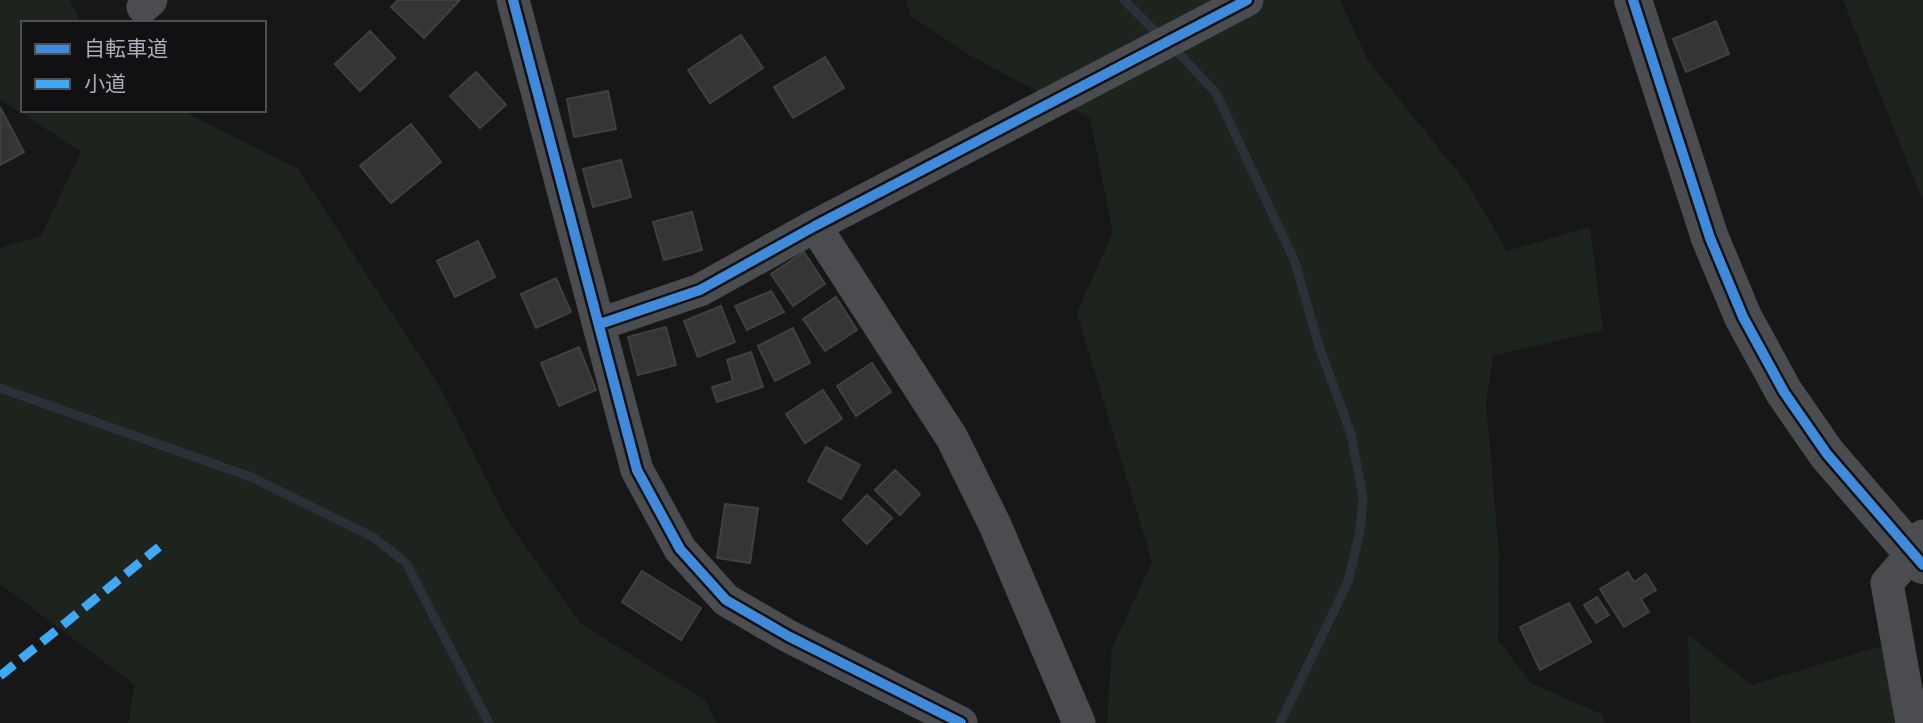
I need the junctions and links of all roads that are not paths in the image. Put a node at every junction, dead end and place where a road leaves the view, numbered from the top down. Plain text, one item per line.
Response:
1 (513, 0) edge
2 (1247, 0) edge
3 (1633, 0) edge
4 (816, 226) junction
5 (600, 324) junction
6 (1919, 552) edge
7 (961, 723) edge
8 (1079, 723) edge
9 (1912, 723) edge

1 - 5 street
2 - 4 street
3 - 6 street
4 - 5 street
4 - 8 street
5 - 7 street
6 - 9 street

